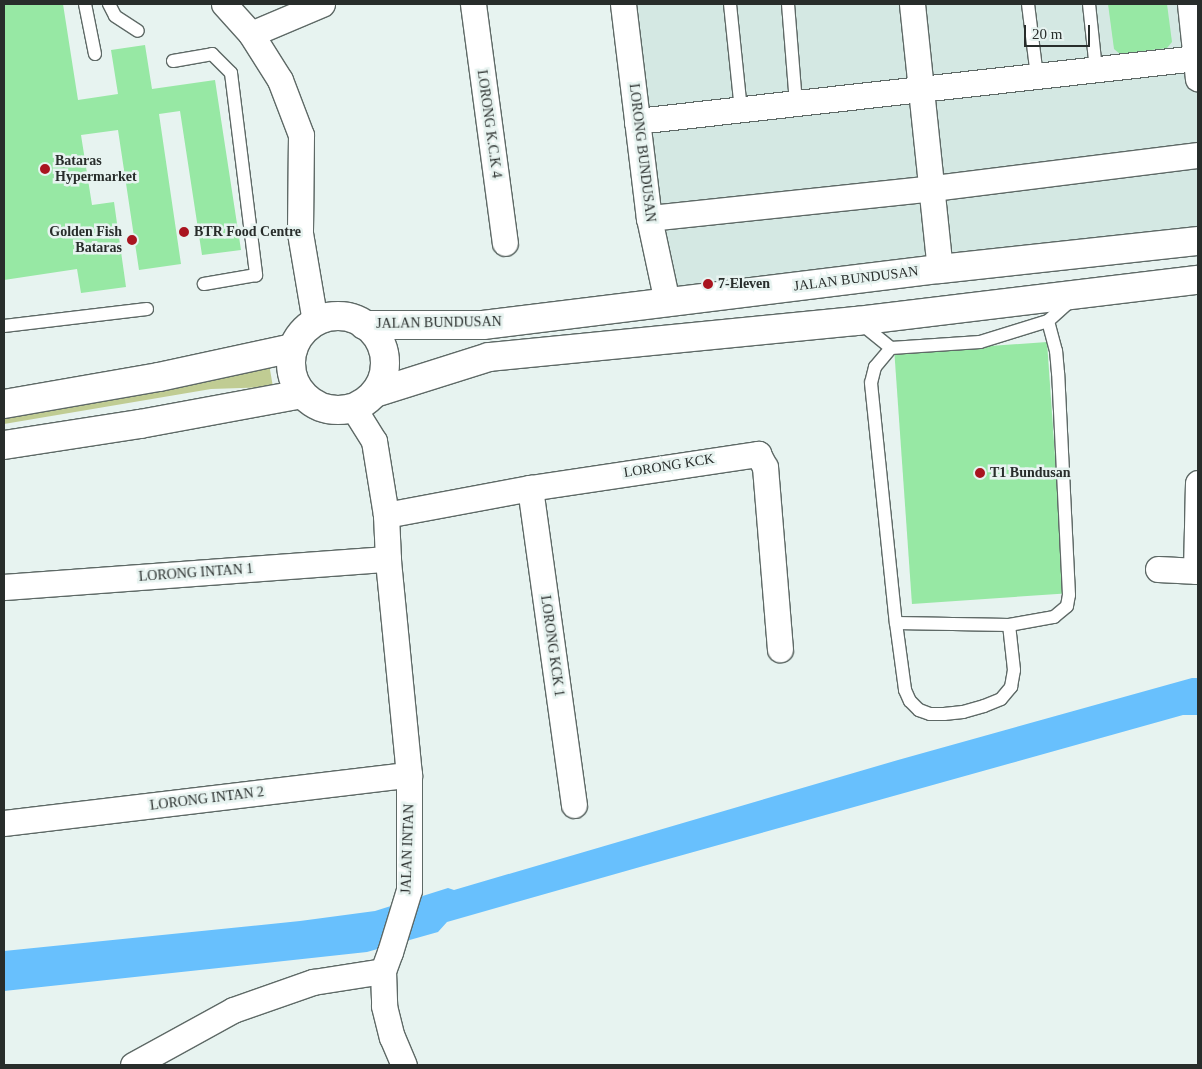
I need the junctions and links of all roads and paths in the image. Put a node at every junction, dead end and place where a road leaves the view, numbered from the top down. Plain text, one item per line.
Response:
1 (85, 4) edge
2 (109, 4) edge
3 (224, 4) edge
4 (322, 4) edge
5 (473, 4) edge
6 (623, 4) edge
7 (730, 4) edge
8 (788, 4) edge
9 (912, 4) edge
10 (1028, 4) edge
11 (1089, 4) edge
12 (1190, 4) edge
13 (138, 31) dead end
14 (251, 34) junction
15 (95, 54) dead end
16 (174, 61) dead end
17 (1197, 68) edge
18 (1096, 70) junction
19 (1038, 76) junction
20 (922, 89) junction
21 (796, 103) junction
22 (741, 110) junction
23 (637, 121) junction
24 (1198, 155) edge
25 (933, 188) junction
26 (649, 218) junction
27 (1198, 241) edge
28 (505, 243) dead end
29 (940, 269) junction
30 (1198, 280) edge
31 (204, 284) dead end
32 (1080, 292) junction
33 (667, 302) junction
34 (147, 308) dead end
35 (857, 321) junction
36 (1048, 321) junction
37 (315, 322) junction
38 (364, 325) junction
39 (4, 326) edge
40 (293, 348) junction
41 (891, 348) junction
42 (375, 393) junction
43 (302, 394) junction
44 (4, 404) edge
45 (353, 408) junction
46 (4, 445) edge
47 (1198, 483) edge
48 (530, 488) junction
49 (386, 515) junction
50 (388, 559) junction
51 (1158, 569) dead end
52 (1197, 571) edge
53 (4, 587) edge
54 (896, 623) junction
55 (1009, 625) junction
56 (780, 649) dead end
57 (409, 775) junction
58 (574, 805) dead end
59 (4, 823) edge
60 (387, 961) junction
61 (133, 1065) edge
62 (404, 1065) edge

1 - 15 lane
2 - 13 lane
3 - 14 street
4 - 14 street
5 - 28 street, LORONG K.C.K 4
6 - 23 street, LORONG BUNDUSAN
7 - 22 lane
8 - 21 lane
9 - 20 street
10 - 19 lane
11 - 18 lane
12 - 17 street
14 - 37 street
16 - 31 lane
17 - 18 street
18 - 19 street
19 - 20 street
20 - 21 street
20 - 25 street
21 - 22 street
22 - 23 street
23 - 26 street, LORONG BUNDUSAN
24 - 25 street
25 - 26 street
25 - 29 street
26 - 33 street, LORONG BUNDUSAN
27 - 29 main road, JALAN BUNDUSAN
29 - 33 main road, JALAN BUNDUSAN
30 - 32 main road
32 - 35 main road
32 - 36 lane
33 - 38 main road, JALAN BUNDUSAN
34 - 39 lane
35 - 41 lane
35 - 42 main road
36 - 41 lane
36 - 55 lane
37 - 38 main road
37 - 40 main road
38 - 42 main road
40 - 43 main road
40 - 44 main road
41 - 54 lane
42 - 45 main road
43 - 45 main road
43 - 46 main road
45 - 49 street, JALAN INTAN
47 - 52 street
48 - 49 street, LORONG KCK
48 - 56 street, LORONG KCK
48 - 58 street, LORONG KCK 1
49 - 50 street, JALAN INTAN
50 - 53 street, LORONG INTAN 1
50 - 57 street, JALAN INTAN
51 - 52 street
54 - 55 lane
54 - 55 lane
57 - 59 street, LORONG INTAN 2
57 - 60 street, JALAN INTAN
60 - 61 street
60 - 62 street, JALAN INTAN

